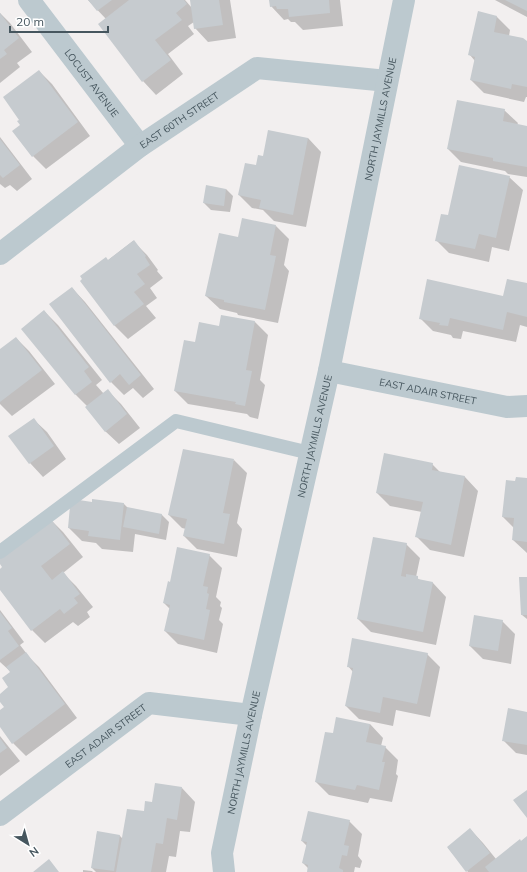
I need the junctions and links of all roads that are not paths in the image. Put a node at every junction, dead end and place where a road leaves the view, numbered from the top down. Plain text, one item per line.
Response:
1 (29, 0) edge
2 (404, 0) edge
3 (387, 81) junction
4 (140, 146) junction
5 (0, 254) edge
6 (329, 372) junction
7 (527, 406) edge
8 (310, 453) junction
9 (0, 552) edge
10 (251, 715) junction
11 (0, 815) edge
12 (224, 872) edge

1 - 4 street, LOCUST AVENUE
2 - 3 street, NORTH JAYMILLS AVENUE
3 - 4 street, EAST 60TH STREET
3 - 6 street, NORTH JAYMILLS AVENUE
4 - 5 street, EAST 60TH STREET
6 - 7 street, EAST ADAIR STREET
6 - 8 street, NORTH JAYMILLS AVENUE
8 - 9 lane
8 - 10 street, NORTH JAYMILLS AVENUE
10 - 11 street, EAST ADAIR STREET
10 - 12 street, NORTH JAYMILLS AVENUE

